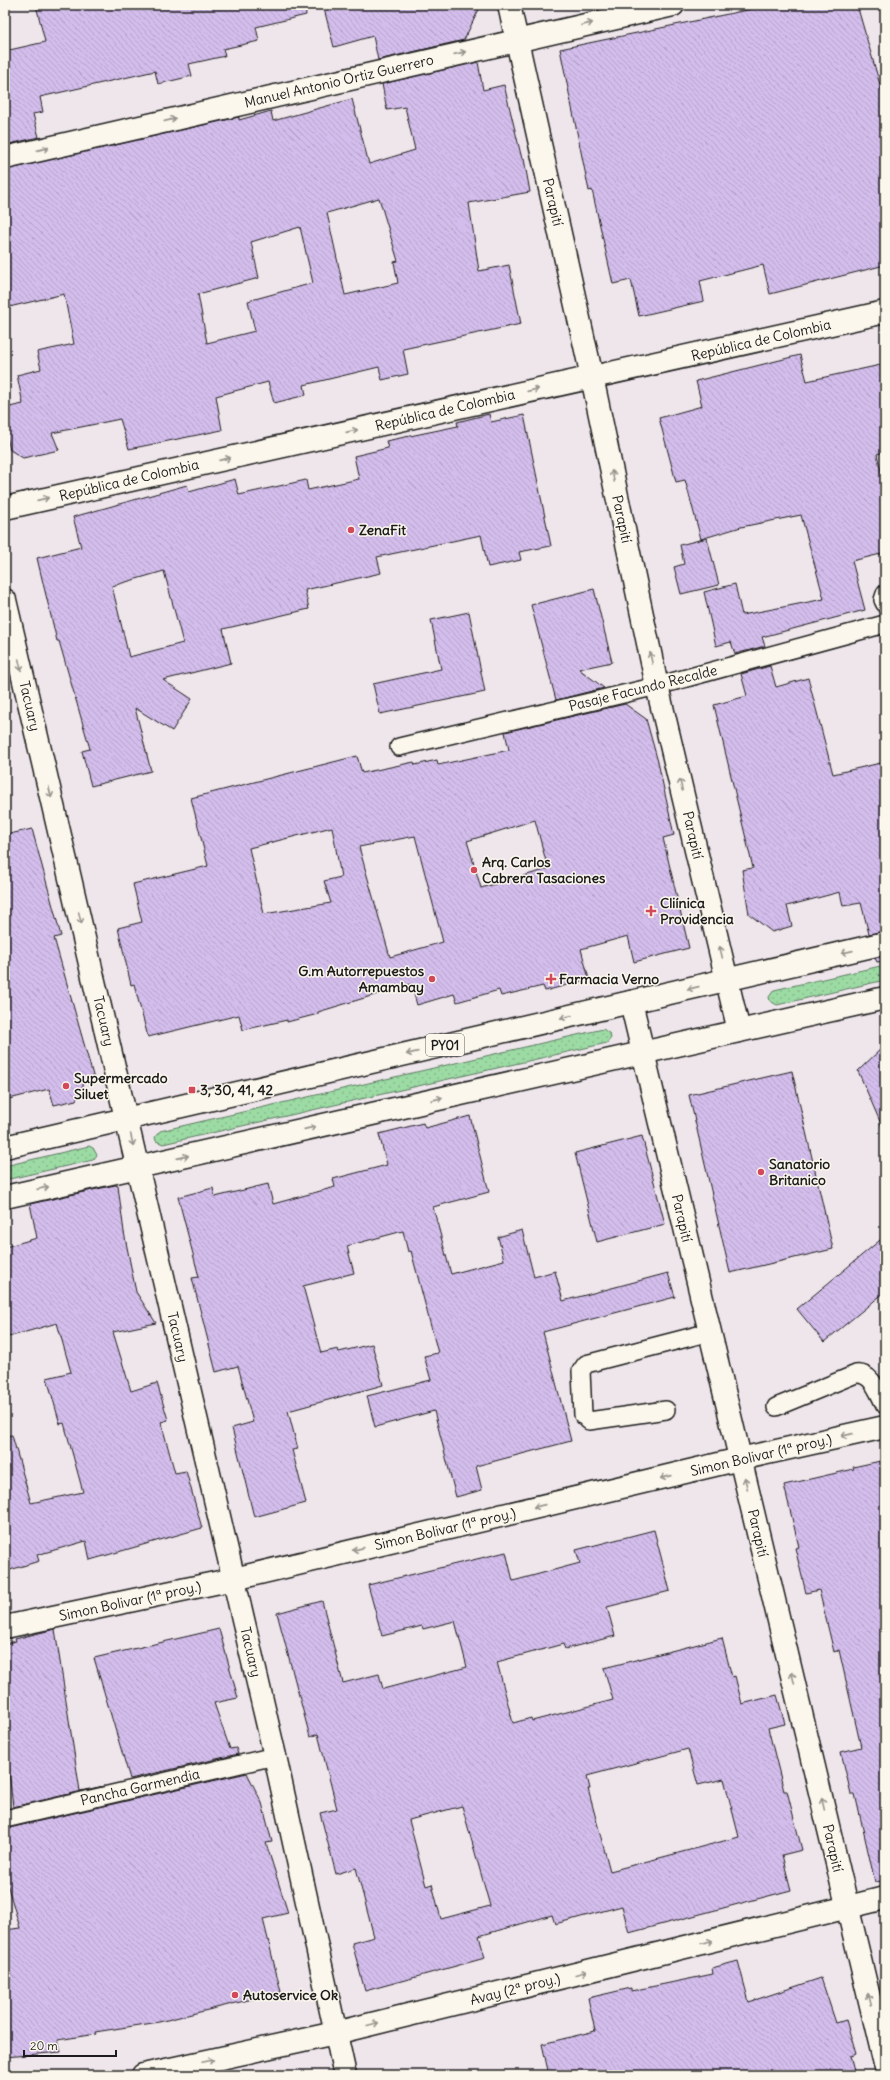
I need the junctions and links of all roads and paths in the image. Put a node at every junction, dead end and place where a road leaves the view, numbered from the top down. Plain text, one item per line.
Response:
1 (509, 5) edge
2 (673, 5) edge
3 (516, 40) junction
4 (5, 158) edge
5 (885, 312) edge
6 (592, 377) junction
7 (5, 508) edge
8 (885, 594) edge
9 (5, 600) edge
10 (885, 604) edge
11 (885, 624) edge
12 (657, 686) junction
13 (399, 747) dead end
14 (885, 943) edge
15 (727, 980) junction
16 (885, 998) edge
17 (631, 1002) junction
18 (739, 1031) junction
19 (643, 1053) junction
20 (127, 1119) junction
21 (5, 1147) edge
22 (138, 1167) junction
23 (5, 1197) edge
24 (710, 1332) junction
25 (885, 1405) edge
26 (776, 1407) dead end
27 (666, 1410) dead end
28 (885, 1427) edge
29 (740, 1459) junction
30 (234, 1579) junction
31 (5, 1627) edge
32 (276, 1756) junction
33 (5, 1819) edge
34 (885, 1898) edge
35 (848, 1907) junction
36 (335, 2033) junction
37 (885, 2064) edge
38 (170, 2072) edge
39 (143, 2075) edge
40 (345, 2075) edge

1 - 3 street, Parapití
3 -> 2 street, Manuel Antonio Ortiz Guerrero
4 -> 3 street, Manuel Antonio Ortiz Guerrero
3 - 6 street, Parapití
5 - 6 street, República de Colombia
7 -> 6 street, República de Colombia
12 -> 6 street, Parapití
8 - 10 lane
9 -> 20 street, Tacuary
11 - 12 lane, Pasaje Facundo Recalde
12 - 13 lane, Pasaje Facundo Recalde
15 -> 12 street, Parapití
14 -> 15 street, PY01
15 -> 17 street, PY01
15 - 18 street, Parapití
16 - 18 street
17 - 19 street, Parapití
17 -> 20 street, PY01
18 - 19 street
22 -> 19 street
19 - 24 street, Parapití
20 - 21 street, PY01
20 -> 22 street, Tacuary
23 -> 22 street
22 - 30 street, Tacuary
24 - 27 lane
24 - 29 street, Parapití
25 - 26 lane
28 -> 29 street, Simon Bolivar (1ª proy.)
29 -> 30 street, Simon Bolivar (1ª proy.)
35 -> 29 street, Parapití
30 - 31 street, Simon Bolivar (1ª proy.)
30 - 32 street, Tacuary
32 - 33 lane, Pancha Garmendia
32 - 36 street, Tacuary
34 - 35 street, Avay (2ª proy.)
36 -> 35 street, Avay (2ª proy.)
37 -> 35 street, Parapití
38 -> 36 street, Avay (2ª proy.)
36 - 40 street, Tacuary
38 - 39 street, Avay (2ª proy.)

